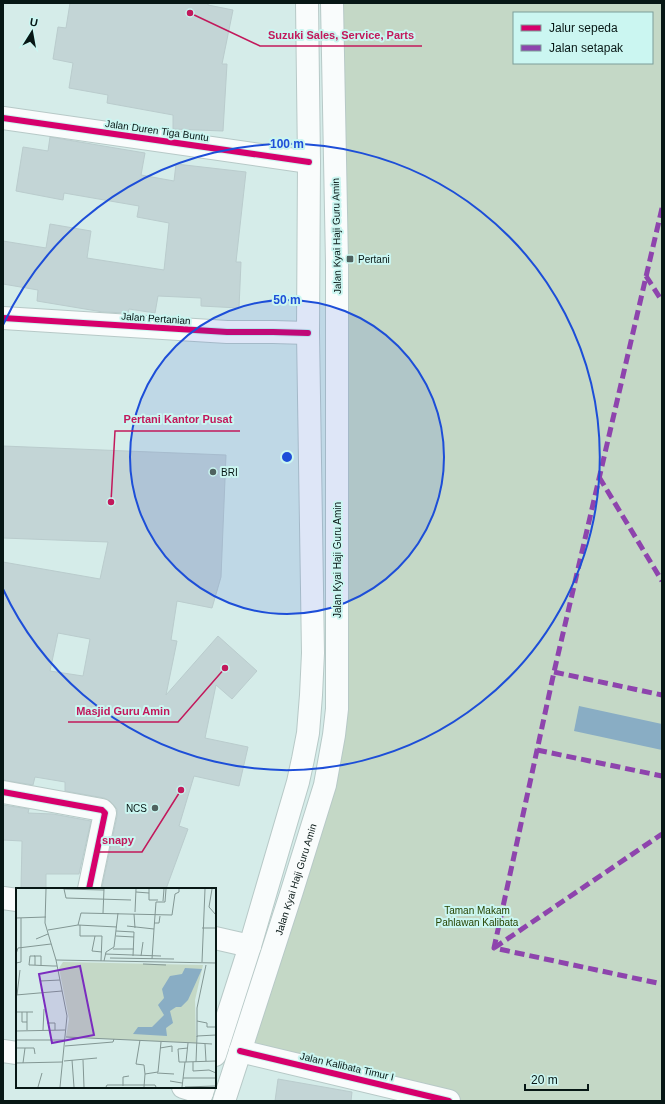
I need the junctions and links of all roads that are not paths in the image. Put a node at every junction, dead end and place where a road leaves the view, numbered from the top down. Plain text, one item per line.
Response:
1 (307, 3) edge
2 (332, 3) edge
3 (3, 118) edge
4 (309, 162) junction
5 (3, 318) edge
6 (308, 333) junction
7 (3, 792) edge
8 (89, 888) edge
9 (3, 898) edge
10 (16, 900) edge
11 (220, 939) edge
12 (250, 946) junction
13 (3, 1051) edge
14 (240, 1051) junction
15 (216, 1052) edge
16 (16, 1053) edge
17 (224, 1101) edge
18 (449, 1101) edge

1 - 4 main road
2 - 14 main road, Jalan Kyai Haji Guru Amin
3 - 4 main road, Jalan Duren Tiga Buntu
4 - 6 main road
5 - 6 main road, Jalan Pertanian
6 - 12 main road
7 - 8 main road
9 - 10 main road
11 - 12 main road
12 - 15 main road
13 - 16 main road
14 - 17 main road, Jalan Kyai Haji Guru Amin
14 - 18 main road, Jalan Kalibata Timur I

